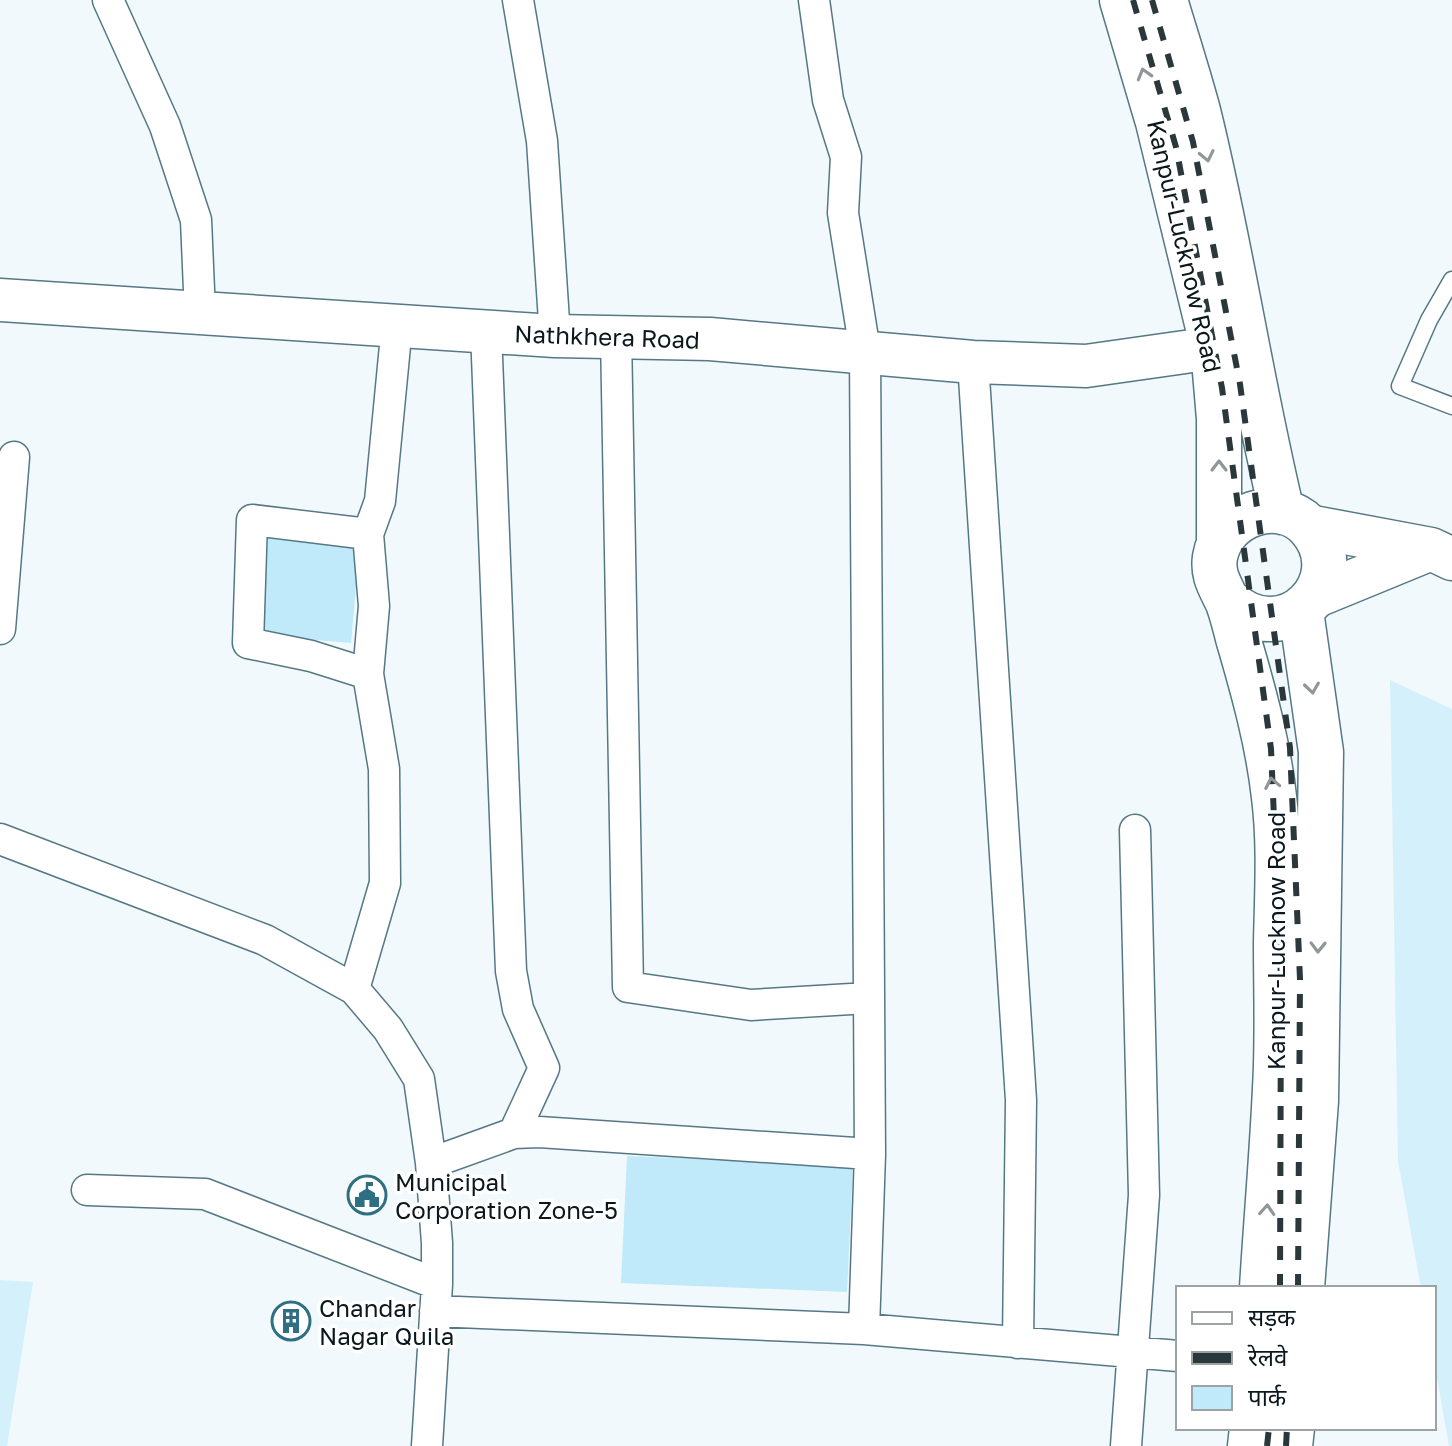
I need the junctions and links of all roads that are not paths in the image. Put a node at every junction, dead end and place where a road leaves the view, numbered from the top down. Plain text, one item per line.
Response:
1 (108, 0) edge
2 (518, 0) edge
3 (814, 0) edge
4 (1122, 0) edge
5 (1165, 0) edge
6 (1452, 280) edge
7 (0, 300) edge
8 (200, 313) junction
9 (397, 325) junction
10 (486, 331) junction
11 (616, 335) junction
12 (555, 336) junction
13 (1213, 348) junction
14 (865, 351) junction
15 (973, 362) junction
16 (1452, 406) edge
17 (14, 457) dead end
18 (1295, 519) junction
19 (368, 534) junction
20 (1219, 544) junction
21 (1442, 554) edge
22 (1227, 600) junction
23 (1308, 604) junction
24 (0, 629) edge
25 (368, 674) junction
26 (1135, 830) dead end
27 (0, 839) edge
28 (354, 989) junction
29 (868, 998) junction
30 (514, 1133) junction
31 (870, 1154) junction
32 (431, 1163) junction
33 (87, 1190) dead end
34 (1262, 1286) edge
35 (1302, 1286) edge
36 (436, 1298) junction
37 (864, 1329) junction
38 (1018, 1343) junction
39 (1132, 1353) junction
40 (1176, 1356) edge
41 (427, 1446) edge
42 (1126, 1446) edge

1 - 8 street
2 - 12 street
3 - 14 street
13 -> 4 main road, Kanpur-Lucknow Road
5 -> 18 main road, Kanpur-Lucknow Road
6 - 16 lane
7 - 8 street, Nathkhera Road
8 - 9 street, Nathkhera Road
9 - 10 street, Nathkhera Road
9 - 19 street
10 - 12 street, Nathkhera Road
10 - 30 street
11 - 12 street, Nathkhera Road
11 - 14 street, Nathkhera Road
11 - 29 street
13 - 15 street, Nathkhera Road
20 -> 13 main road, Kanpur-Lucknow Road
14 - 15 street, Nathkhera Road
14 - 29 street
15 - 38 street
17 - 24 street
18 - 20 main road
18 - 21 street
18 - 23 main road
19 - 25 street
19 - 25 street
20 - 22 main road
21 - 23 street
22 - 23 main road
34 -> 22 main road, Kanpur-Lucknow Road
23 -> 35 main road, Kanpur-Lucknow Road
25 - 28 street
26 - 39 street
27 - 28 street
28 - 32 street
29 - 31 street
30 - 31 street
30 - 32 street
31 - 37 street
32 - 36 street
33 - 36 street
36 - 37 street
36 - 41 street
37 - 38 street
38 - 39 street
39 - 40 street
39 - 42 street

